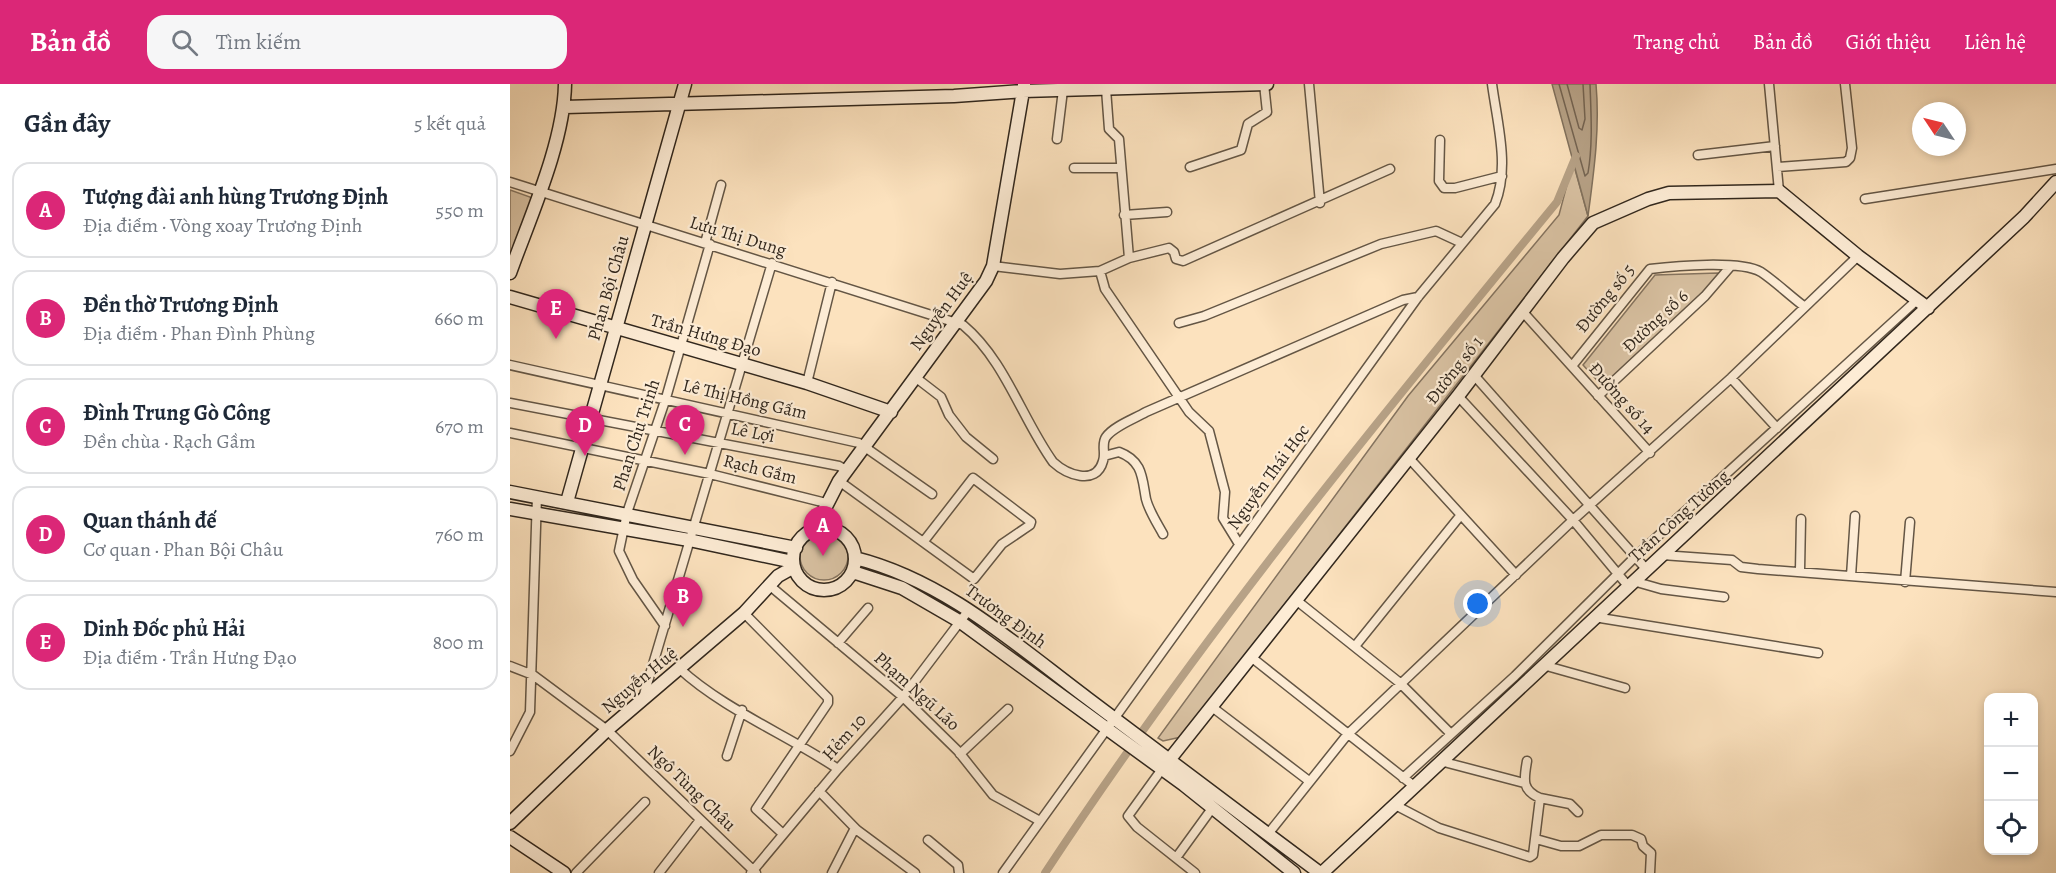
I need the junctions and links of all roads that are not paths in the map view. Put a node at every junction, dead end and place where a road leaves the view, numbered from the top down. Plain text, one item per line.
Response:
1 (565, 84) edge
2 (685, 84) edge
3 (1266, 84) edge
4 (1309, 84) edge
5 (1492, 84) edge
6 (1768, 84) edge
7 (1845, 84) edge
8 (1179, 85) edge
9 (1024, 88) edge
10 (1106, 88) junction
11 (1063, 90) junction
12 (680, 103) junction
13 (565, 107) junction
14 (1057, 140) dead end
15 (1440, 140) dead end
16 (1775, 146) junction
17 (1698, 155) dead end
18 (1190, 167) dead end
19 (1777, 167) junction
20 (1074, 168) dead end
21 (1120, 168) junction
22 (1390, 169) dead end
23 (2056, 169) edge
24 (1502, 176) junction
25 (510, 182) edge
26 (2056, 182) edge
27 (721, 185) dead end
28 (539, 190) junction
29 (1779, 191) junction
30 (1865, 199) dead end
31 (1320, 203) junction
32 (1167, 212) dead end
33 (1124, 215) junction
34 (645, 224) junction
35 (1462, 243) junction
36 (707, 244) junction
37 (1858, 256) junction
38 (1129, 258) junction
39 (772, 263) junction
40 (993, 266) junction
41 (1730, 267) junction
42 (1100, 271) junction
43 (510, 273) edge
44 (832, 282) junction
45 (510, 297) edge
46 (1418, 297) junction
47 (1917, 300) junction
48 (1804, 307) junction
49 (1928, 308) junction
50 (1522, 311) junction
51 (956, 323) junction
52 (1179, 323) dead end
53 (615, 327) junction
54 (681, 347) junction
55 (742, 364) junction
56 (510, 365) edge
57 (1572, 366) junction
58 (1473, 374) junction
59 (915, 377) junction
60 (1731, 378) junction
61 (807, 383) junction
62 (600, 384) junction
63 (1458, 396) junction
64 (1598, 396) junction
65 (666, 398) junction
66 (1180, 398) junction
67 (510, 403) edge
68 (728, 412) junction
69 (891, 412) junction
70 (590, 418) junction
71 (1777, 428) junction
72 (655, 431) junction
73 (510, 433) edge
74 (719, 442) junction
75 (582, 446) junction
76 (865, 447) junction
77 (1650, 453) junction
78 (1104, 456) junction
79 (1408, 458) junction
80 (993, 459) dead end
81 (646, 460) junction
82 (848, 471) junction
83 (710, 474) junction
84 (839, 481) junction
85 (510, 492) edge
86 (932, 494) dead end
87 (537, 496) junction
88 (567, 502) junction
89 (826, 503) junction
90 (1592, 505) junction
91 (510, 509) edge
92 (537, 513) junction
93 (627, 513) junction
94 (1460, 516) junction
95 (1855, 516) dead end
96 (1801, 519) dead end
97 (1573, 520) junction
98 (1910, 522) dead end
99 (693, 527) junction
100 (623, 529) junction
101 (814, 530) junction
102 (1163, 534) dead end
103 (689, 540) junction
104 (924, 541) junction
105 (1239, 544) junction
106 (796, 548) junction
107 (1662, 555) junction
108 (1636, 556) junction
109 (855, 558) junction
110 (794, 565) junction
111 (1647, 570) junction
112 (1800, 570) junction
113 (853, 572) junction
114 (1618, 573) junction
115 (1516, 576) junction
116 (1851, 576) junction
117 (1905, 582) junction
118 (1630, 584) junction
119 (769, 585) junction
120 (2056, 592) edge
121 (1724, 597) dead end
122 (1296, 600) junction
123 (868, 608) dead end
124 (968, 610) junction
125 (744, 613) junction
126 (1594, 617) junction
127 (959, 621) junction
128 (664, 626) junction
129 (838, 643) junction
130 (1356, 645) junction
131 (1818, 653) dead end
132 (1251, 657) junction
133 (1543, 665) junction
134 (510, 666) edge
135 (680, 669) junction
136 (532, 675) junction
137 (1400, 683) junction
138 (1625, 688) dead end
139 (903, 697) junction
140 (643, 698) junction
141 (1212, 707) junction
142 (1008, 709) dead end
143 (742, 710) junction
144 (1119, 727) junction
145 (1107, 729) junction
146 (607, 730) junction
147 (1451, 734) junction
148 (1347, 735) junction
149 (800, 744) junction
150 (510, 751) edge
151 (960, 754) junction
152 (726, 756) dead end
153 (1440, 761) junction
154 (1527, 761) dead end
155 (1166, 764) junction
156 (838, 769) junction
157 (1403, 778) junction
158 (1309, 781) junction
159 (1524, 783) junction
160 (1414, 786) junction
161 (819, 791) junction
162 (1540, 798) junction
163 (645, 802) dead end
164 (1395, 805) junction
165 (1213, 807) junction
166 (1578, 812) dead end
167 (700, 820) junction
168 (1040, 821) junction
169 (510, 823) edge
170 (855, 828) junction
171 (783, 834) junction
172 (1268, 834) junction
173 (510, 837) edge
174 (1536, 839) junction
175 (928, 840) dead end
176 (1176, 858) junction
177 (754, 872) edge
178 (564, 873) edge
179 (576, 873) edge
180 (659, 873) edge
181 (832, 873) edge
182 (915, 873) edge
183 (959, 873) edge
184 (1003, 873) edge
185 (1196, 873) edge
186 (1294, 873) edge
187 (1321, 873) edge
188 (1650, 873) edge

1 - 13 main road
2 - 12 main road, Phan Bội Châu
3 - 8 main road
3 - 18 street
4 - 31 street
5 - 24 street, Nguyễn Thái Học
6 - 16 street
7 - 19 street
8 - 10 main road
9 - 11 main road
9 - 12 main road
9 - 40 main road, Nguyễn Huệ
10 - 11 main road
10 - 21 street
11 - 14 street
12 - 13 main road
12 - 34 main road, Phan Bội Châu
13 - 28 main road
15 - 24 street
16 - 17 street
16 - 19 street
19 - 29 street
20 - 21 street
21 - 33 street
22 - 31 street
23 - 30 street
24 - 35 street, Nguyễn Thái Học
25 - 28 street, Lưu Thị Dung
26 - 49 main road, Trần Công Tường
27 - 36 street, Phan Chu Trinh
28 - 34 street, Lưu Thị Dung
28 - 43 main road
29 - 37 main road
29 - 50 main road, Đường số 1
31 - 38 street
32 - 33 street
33 - 38 street
34 - 36 street, Lưu Thị Dung
34 - 53 main road, Phan Bội Châu
35 - 46 street, Nguyễn Thái Học
35 - 52 street
36 - 39 street, Lưu Thị Dung
36 - 54 street, Phan Chu Trinh
37 - 47 main road
37 - 48 street
38 - 42 street
39 - 44 street, Lưu Thị Dung
39 - 55 street
40 - 42 street
40 - 51 main road, Nguyễn Huệ
41 - 48 street, Đường số 5
41 - 57 street, Đường số 5
41 - 64 street, Đường số 6
42 - 66 street
44 - 51 street, Lưu Thị Dung
44 - 61 street
45 - 53 main road, Trần Hưng Đạo
46 - 66 street
46 - 105 street, Nguyễn Thái Học
47 - 49 main road
47 - 71 street, Trần Công Tường
48 - 60 street
49 - 107 main road, Trần Công Tường
50 - 57 street, Đường số 14
50 - 58 main road, Đường số 1
51 - 59 main road, Nguyễn Huệ
51 - 78 street
53 - 54 main road, Trần Hưng Đạo
53 - 62 main road, Phan Bội Châu
54 - 55 main road, Trần Hưng Đạo
54 - 65 street, Phan Chu Trinh
55 - 61 main road, Trần Hưng Đạo
55 - 68 street
56 - 62 street, Lê Thị Hồng Gấm
57 - 64 street, Đường số 14
58 - 63 main road, Đường số 1
58 - 90 street
59 - 69 main road, Nguyễn Huệ
59 - 80 street
60 - 71 street
60 - 77 street
61 - 69 main road, Trần Hưng Đạo
62 - 65 street, Lê Thị Hồng Gấm
62 - 70 main road, Phan Bội Châu
63 - 79 main road, Đường số 1
63 - 97 street
64 - 77 street, Đường số 14
65 - 68 street, Lê Thị Hồng Gấm
65 - 72 street, Phan Chu Trinh
66 - 78 street
66 - 105 street
67 - 70 street, Lê Lợi
68 - 74 street
68 - 76 street, Lê Thị Hồng Gấm
69 - 76 main road, Nguyễn Huệ
70 - 72 street, Lê Lợi
70 - 75 main road, Phan Bội Châu
71 - 108 street, Trần Công Tường
72 - 74 street, Lê Lợi
72 - 81 street, Phan Chu Trinh
73 - 75 street, Rạch Gầm
74 - 82 street, Lê Lợi
74 - 83 street
75 - 81 street, Rạch Gầm
75 - 88 main road, Phan Bội Châu
76 - 82 main road, Nguyễn Huệ
76 - 86 street, Lê Thị Hồng Gấm
77 - 90 street
78 - 102 street
79 - 94 street
79 - 122 main road, Đường số 1
81 - 83 street, Rạch Gầm
81 - 93 street, Phan Chu Trinh
82 - 84 main road, Nguyễn Huệ
83 - 89 street, Rạch Gầm
83 - 99 street
84 - 89 main road, Nguyễn Huệ
84 - 104 street
85 - 87 main road
87 - 88 main road
87 - 92 street
88 - 93 main road
89 - 101 main road, Nguyễn Huệ
90 - 97 street
90 - 108 street
91 - 92 main road
92 - 100 main road
92 - 136 street
93 - 99 main road
93 - 100 street, Phan Chu Trinh
94 - 115 street
94 - 130 street
95 - 116 street
96 - 112 street
97 - 114 street
97 - 115 street
98 - 117 street
99 - 103 street
99 - 106 main road
100 - 103 main road
100 - 128 street, Phan Chu Trinh
101 - 106 main road
101 - 109 main road
103 - 110 main road
103 - 128 street
104 - 104 street
105 - 144 street, Nguyễn Thái Học
106 - 110 main road
107 - 111 main road, Trần Công Tường
107 - 112 street
108 - 111 street
108 - 114 street, Trần Công Tường
109 - 113 main road
109 - 124 main road, Trương Định
110 - 113 main road
110 - 119 main road, Nguyễn Huệ
111 - 118 main road, Trần Công Tường
112 - 116 street
113 - 127 main road, Trương Định
114 - 118 street
114 - 147 street, Trần Công Tường
115 - 137 street
116 - 117 street
117 - 120 street
118 - 121 street
118 - 126 main road, Trần Công Tường
119 - 125 main road, Nguyễn Huệ
119 - 129 street, Phạm Ngũ Lão
122 - 130 street
122 - 132 main road, Đường số 1
123 - 129 street
124 - 127 street, Hẻm 10
124 - 144 main road, Trương Định
125 - 135 main road, Nguyễn Huệ
125 - 149 street
126 - 131 street
126 - 133 main road, Trần Công Tường
127 - 139 street, Hẻm 10
127 - 145 main road, Trương Định
128 - 140 street
129 - 139 street, Phạm Ngũ Lão
130 - 137 street
132 - 141 main road, Đường số 1
132 - 148 street
133 - 138 street
133 - 153 main road, Trần Công Tường
134 - 136 street, Ngô Tùng Châu
135 - 140 main road, Nguyễn Huệ
135 - 143 street
136 - 146 street, Ngô Tùng Châu
136 - 150 street
137 - 147 street
137 - 148 street
139 - 151 street, Phạm Ngũ Lão
139 - 156 street, Hẻm 10
140 - 146 main road, Nguyễn Huệ
141 - 155 main road, Đường số 1
141 - 158 street
142 - 151 street
143 - 149 street
143 - 152 street
144 - 145 main road, Trương Định
144 - 155 main road
145 - 168 street
146 - 167 street, Ngô Tùng Châu
146 - 169 main road, Nguyễn Huệ
147 - 157 street, Trần Công Tường
148 - 157 street
148 - 158 street
149 - 156 street
149 - 171 street
151 - 168 street, Phạm Ngũ Lão
153 - 159 street
153 - 160 main road, Trần Công Tường
154 - 159 street
155 - 165 main road
155 - 172 main road
155 - 176 street
156 - 161 street, Hẻm 10
157 - 160 street
158 - 172 street
159 - 162 street
160 - 164 main road, Trần Công Tường
161 - 170 street
161 - 171 street, Hẻm 10
162 - 166 street
162 - 174 street
163 - 179 street
164 - 174 street
164 - 187 main road, Trần Công Tường
165 - 176 street
165 - 186 main road
167 - 177 street, Ngô Tùng Châu
167 - 180 street
168 - 184 street
170 - 181 street
170 - 182 street
171 - 177 street, Hẻm 10
172 - 187 main road
173 - 178 main road
174 - 188 street
175 - 183 street
176 - 185 street

